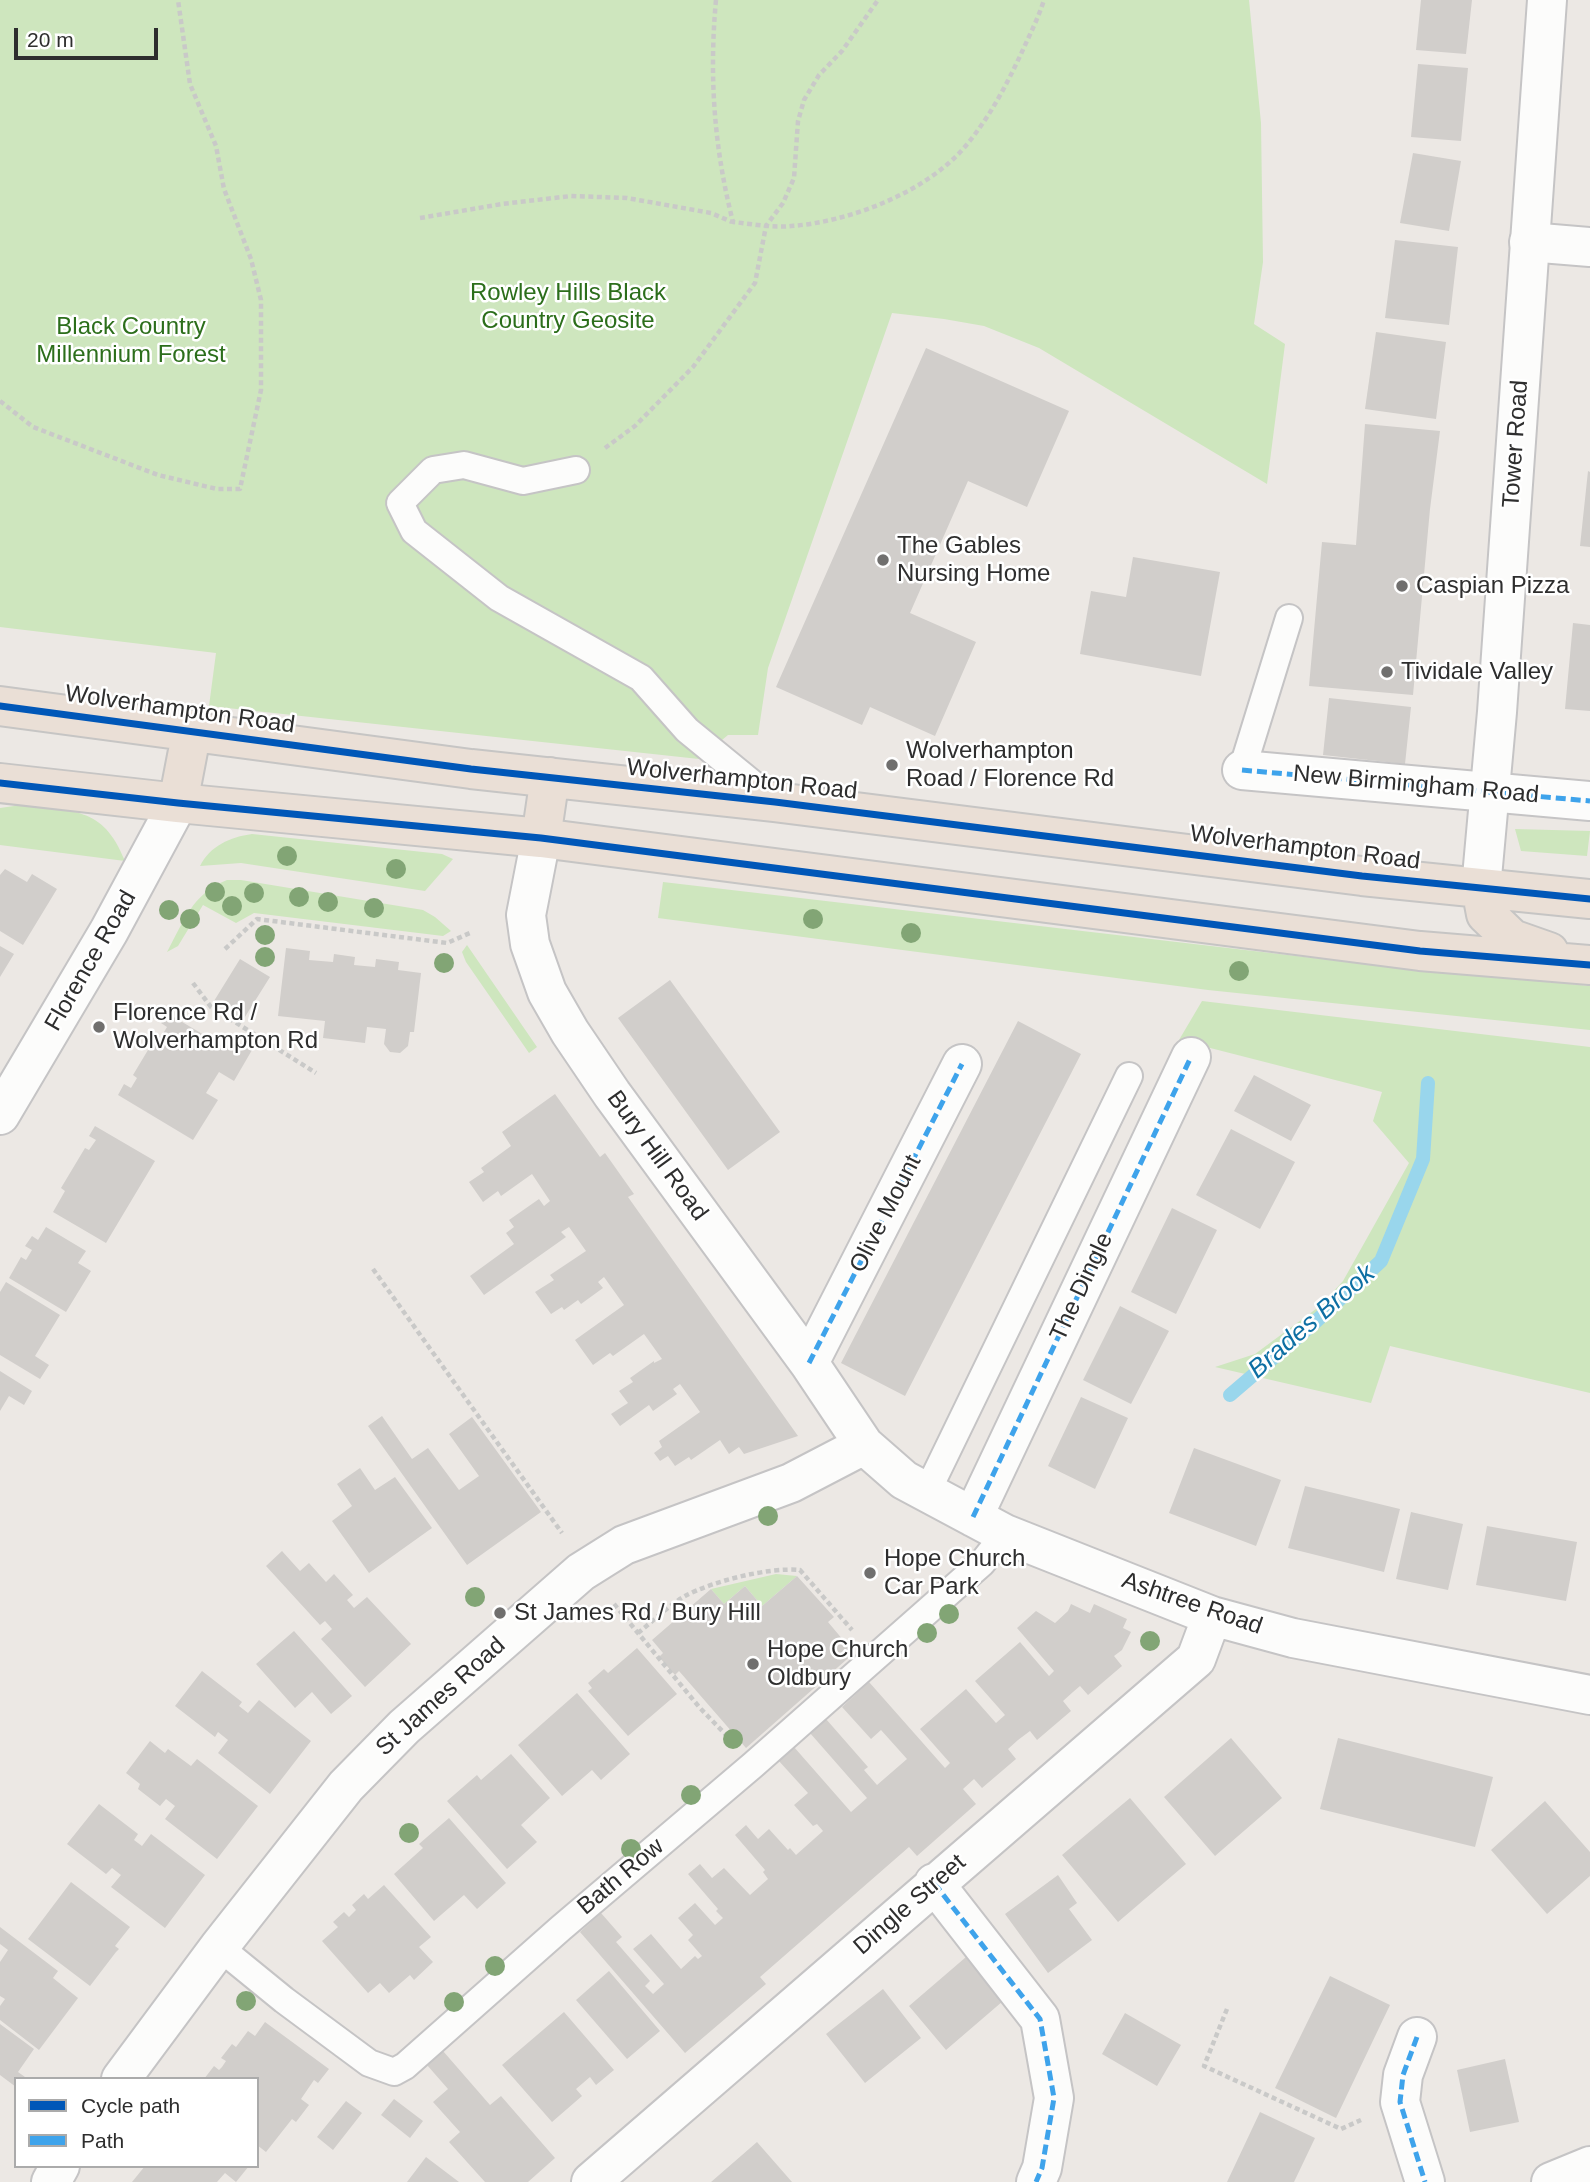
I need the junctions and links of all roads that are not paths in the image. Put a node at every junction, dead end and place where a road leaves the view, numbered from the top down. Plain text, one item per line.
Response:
1 (1546, 0) edge
2 (1529, 242) junction
3 (1590, 247) edge
4 (576, 470) road end
5 (1289, 618) dead end
6 (0, 706) edge
7 (192, 730) junction
8 (1242, 770) joint
9 (550, 777) junction
10 (0, 783) edge
11 (1491, 792) junction
12 (1590, 801) edge
13 (775, 802) junction
14 (177, 803) junction
15 (541, 838) junction
16 (1480, 888) junction
17 (1590, 899) edge
18 (1420, 951) junction
19 (1587, 965) edge
20 (1191, 1058) dead end
21 (962, 1064) dead end
22 (1129, 1076) dead end
23 (0, 1115) edge
24 (809, 1363) junction
25 (864, 1445) junction
26 (927, 1492) junction
27 (989, 1525) junction
28 (1212, 1616) junction
29 (1590, 1695) edge
30 (934, 1883) junction
31 (219, 1947) junction
32 (1416, 2037) dead end
33 (122, 2077) edge
34 (1590, 2166) edge
35 (591, 2182) edge
36 (1036, 2182) edge
37 (1425, 2182) edge
38 (1551, 2182) edge

1 - 2 street, Tower Road
2 - 3 street
2 - 11 street, Tower Road
4 - 13 lane
5 - 8 lane
6 - 7 highway, Wolverhampton Road
7 - 9 highway, Wolverhampton Road
7 - 14 highway
8 - 11 street, New Birmingham Road
9 - 13 highway, Wolverhampton Road
9 - 15 highway
10 - 14 highway
11 - 12 street, New Birmingham Road
11 - 16 street, Tower Road
13 - 16 highway, Wolverhampton Road
14 - 15 highway
14 - 23 street, Florence Road
15 - 18 highway
15 - 24 street, Bury Hill Road
16 - 17 highway
16 - 18 highway
16 - 19 highway
18 - 19 highway
20 - 27 street, The Dingle
21 - 24 street, Olive Mount
22 - 26 lane
24 - 25 street, Bury Hill Road
25 - 26 street, Ashtree Road
25 - 31 street, St James Road
26 - 27 street, Ashtree Road
27 - 28 street, Ashtree Road
27 - 31 lane, Bath Row
28 - 29 street, Ashtree Road
28 - 30 street, Dingle Street
30 - 35 street, Dingle Street
30 - 36 street
31 - 33 street, St James Road
32 - 37 street
34 - 38 street

